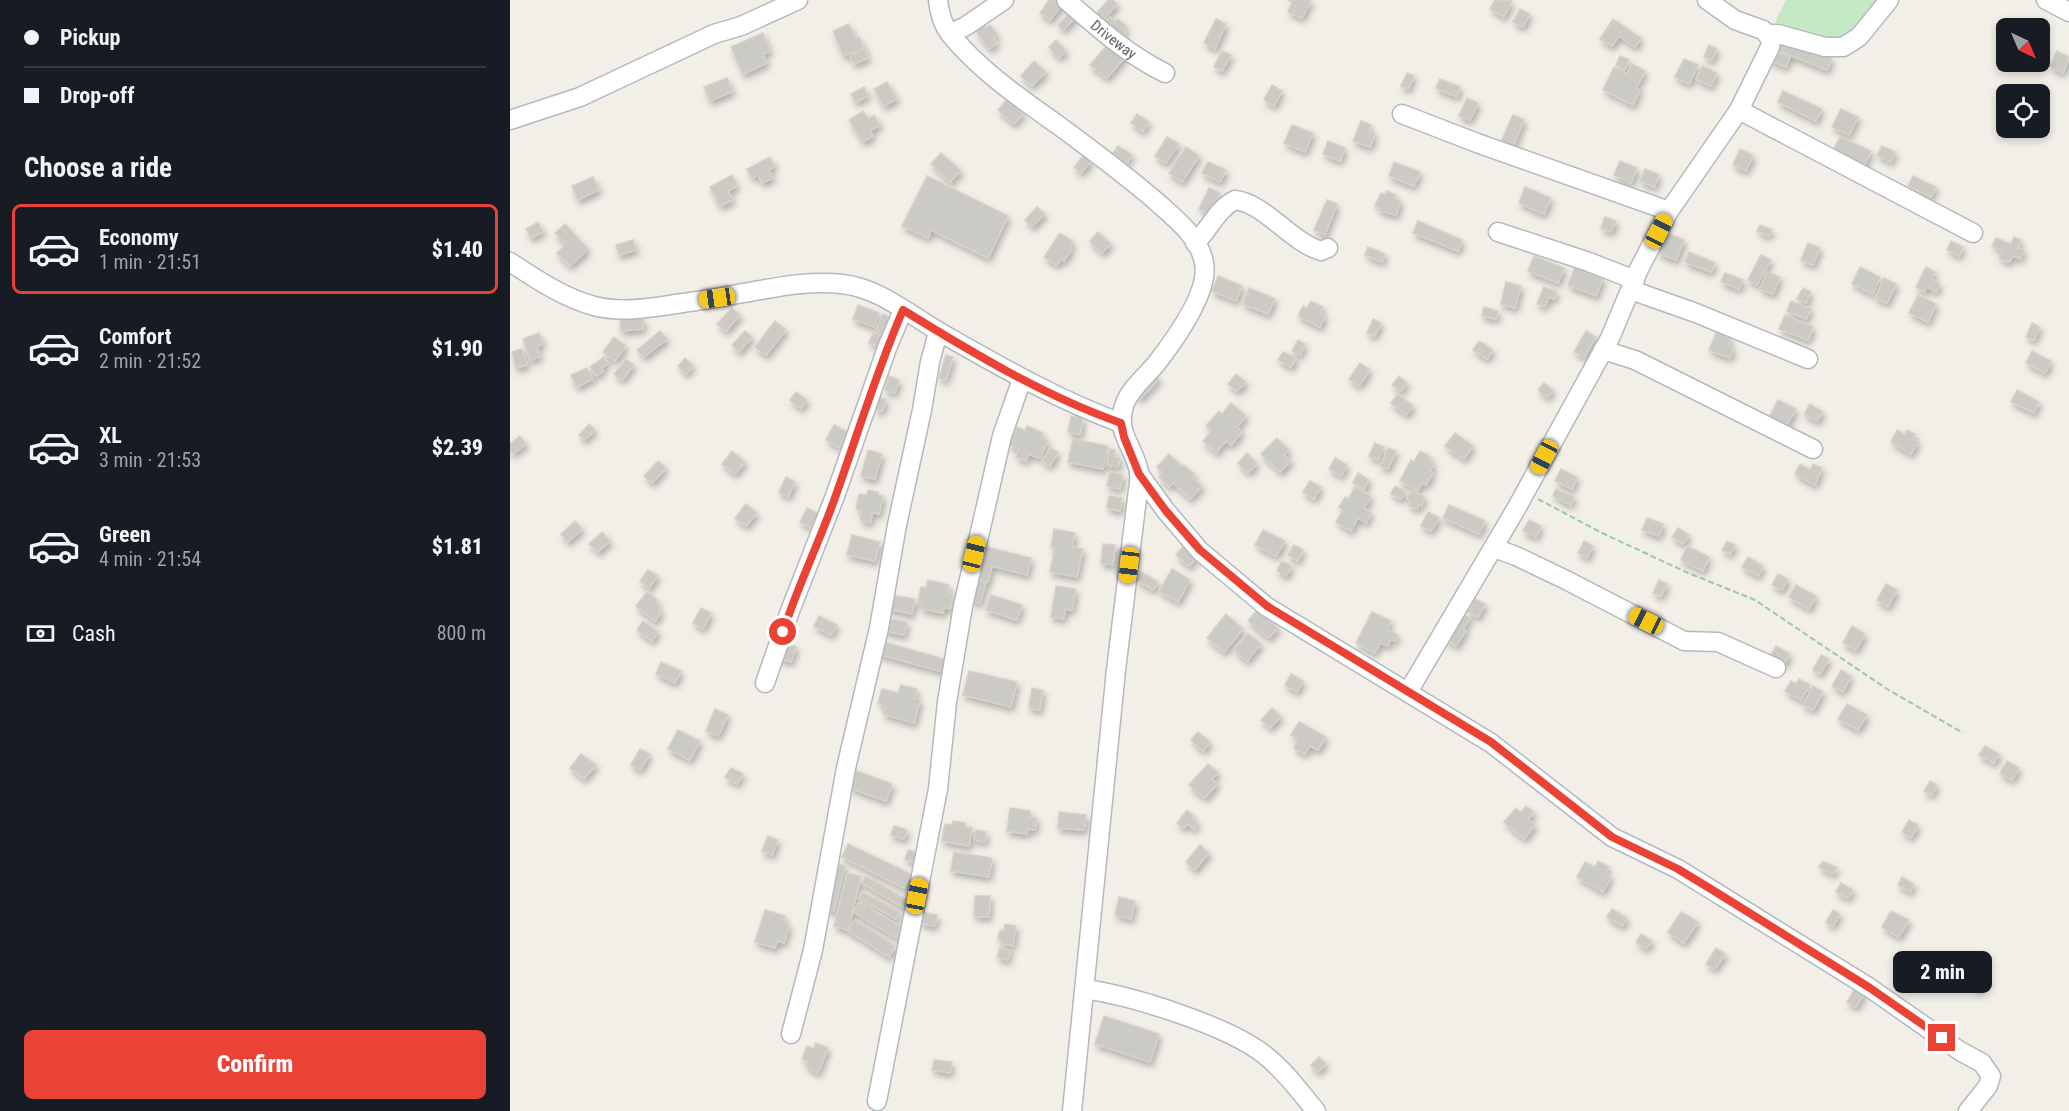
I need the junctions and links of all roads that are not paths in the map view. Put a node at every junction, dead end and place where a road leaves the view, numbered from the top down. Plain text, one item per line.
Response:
1 (798, 0) edge
2 (938, 0) edge
3 (1004, 0) edge
4 (1066, 0) edge
5 (1707, 0) edge
6 (1889, 0) edge
7 (2046, 0) edge
8 (2069, 12) edge
9 (950, 34) junction
10 (1768, 34) junction
11 (1165, 73) dead end
12 (1739, 110) junction
13 (1402, 114) dead end
14 (510, 120) edge
15 (1669, 211) junction
16 (1498, 231) dead end
17 (1973, 233) dead end
18 (1195, 243) junction
19 (1329, 248) dead end
20 (510, 262) edge
21 (1633, 285) junction
22 (903, 310) junction
23 (938, 332) junction
24 (1603, 350) junction
25 (1808, 359) dead end
26 (1022, 379) junction
27 (1121, 423) junction
28 (1813, 449) dead end
29 (1139, 474) junction
30 (1494, 548) junction
31 (1776, 668) dead end
32 (765, 683) dead end
33 (1408, 692) junction
34 (1085, 989) junction
35 (791, 1034) dead end
36 (877, 1101) dead end
37 (1072, 1111) edge
38 (1316, 1111) edge
39 (1968, 1111) edge

1 - 14 street
2 - 9 street
3 - 9 street
4 - 11 street, Driveway
5 - 10 street
6 - 10 street
7 - 8 street
9 - 18 street
10 - 12 street
12 - 15 street
12 - 17 street
13 - 15 street
15 - 21 street
16 - 21 street
18 - 19 street
18 - 27 street
20 - 22 street
21 - 24 street
21 - 25 street
22 - 23 street
22 - 32 street
23 - 26 street
23 - 35 street
24 - 28 street
24 - 30 street
26 - 27 street
26 - 36 street
27 - 29 street
29 - 33 street
29 - 34 street
30 - 31 street
30 - 33 street
33 - 39 street
34 - 37 street
34 - 38 street

